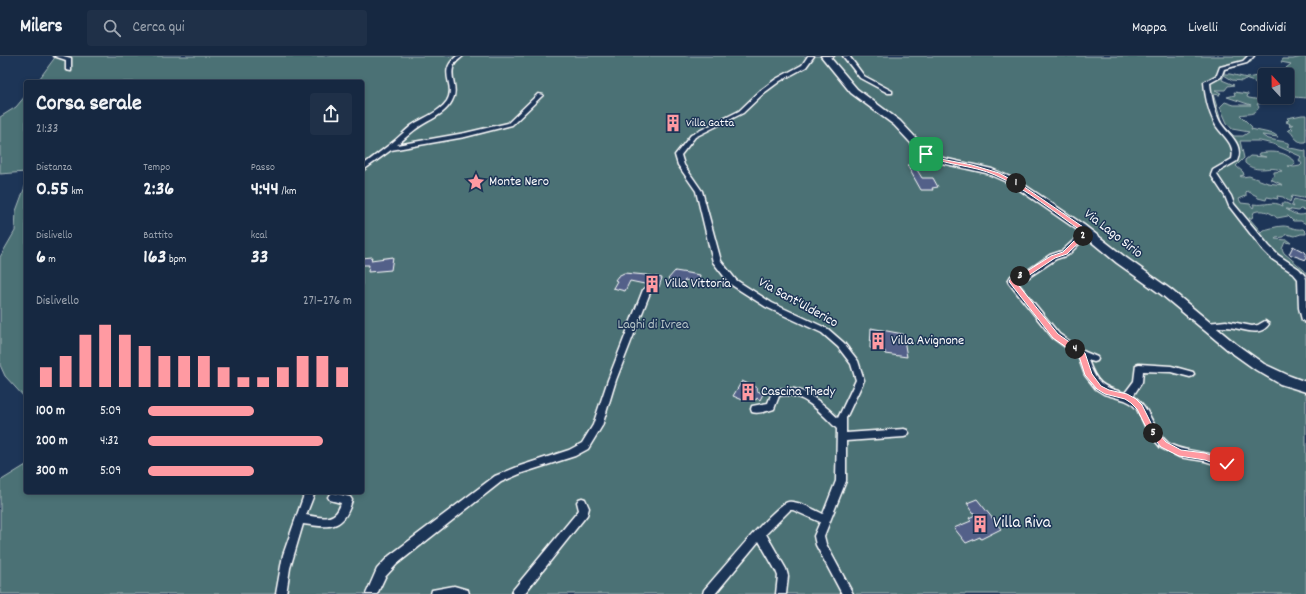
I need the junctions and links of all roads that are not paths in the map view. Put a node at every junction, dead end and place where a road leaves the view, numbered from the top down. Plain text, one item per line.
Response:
1 (57, 56) edge
2 (460, 56) edge
3 (810, 56) edge
4 (825, 56) edge
5 (831, 56) edge
6 (846, 56) edge
7 (1250, 56) edge
8 (69, 70) dead end
9 (890, 92) dead end
10 (540, 95) dead end
11 (391, 148) junction
12 (364, 168) edge
13 (1083, 229) junction
14 (647, 290) dead end
15 (1306, 320) edge
16 (1265, 324) dead end
17 (1207, 326) junction
18 (1082, 354) junction
19 (1094, 359) dead end
20 (1190, 374) dead end
21 (1306, 387) edge
22 (1132, 397) junction
23 (755, 409) dead end
24 (842, 432) junction
25 (904, 433) dead end
26 (1227, 464) dead end
27 (309, 494) edge
28 (333, 497) dead end
29 (582, 502) dead end
30 (300, 519) junction
31 (825, 519) junction
32 (760, 533) junction
33 (281, 594) edge
34 (371, 594) edge
35 (436, 594) edge
36 (464, 594) edge
37 (517, 594) edge
38 (708, 594) edge
39 (781, 594) edge
40 (848, 594) edge

1 - 8 street
2 - 11 street
3 - 24 street, Via Sant'Ulderico
4 - 5 street
4 - 13 main road, Via Lago Sirio
6 - 9 street
7 - 15 street
10 - 11 street
11 - 12 street
13 - 17 main road, Via Lago Sirio
13 - 18 street
14 - 34 street
16 - 17 street
17 - 21 main road, Via Lago Sirio
18 - 19 street
18 - 22 street
20 - 22 street
22 - 26 street
23 - 24 street
24 - 25 street
24 - 31 street, Via Sant'Ulderico
27 - 30 street
28 - 30 street
29 - 37 street
30 - 33 street
31 - 32 street
31 - 40 street, Via Sant'Ulderico
32 - 38 street
32 - 39 street
35 - 36 street

